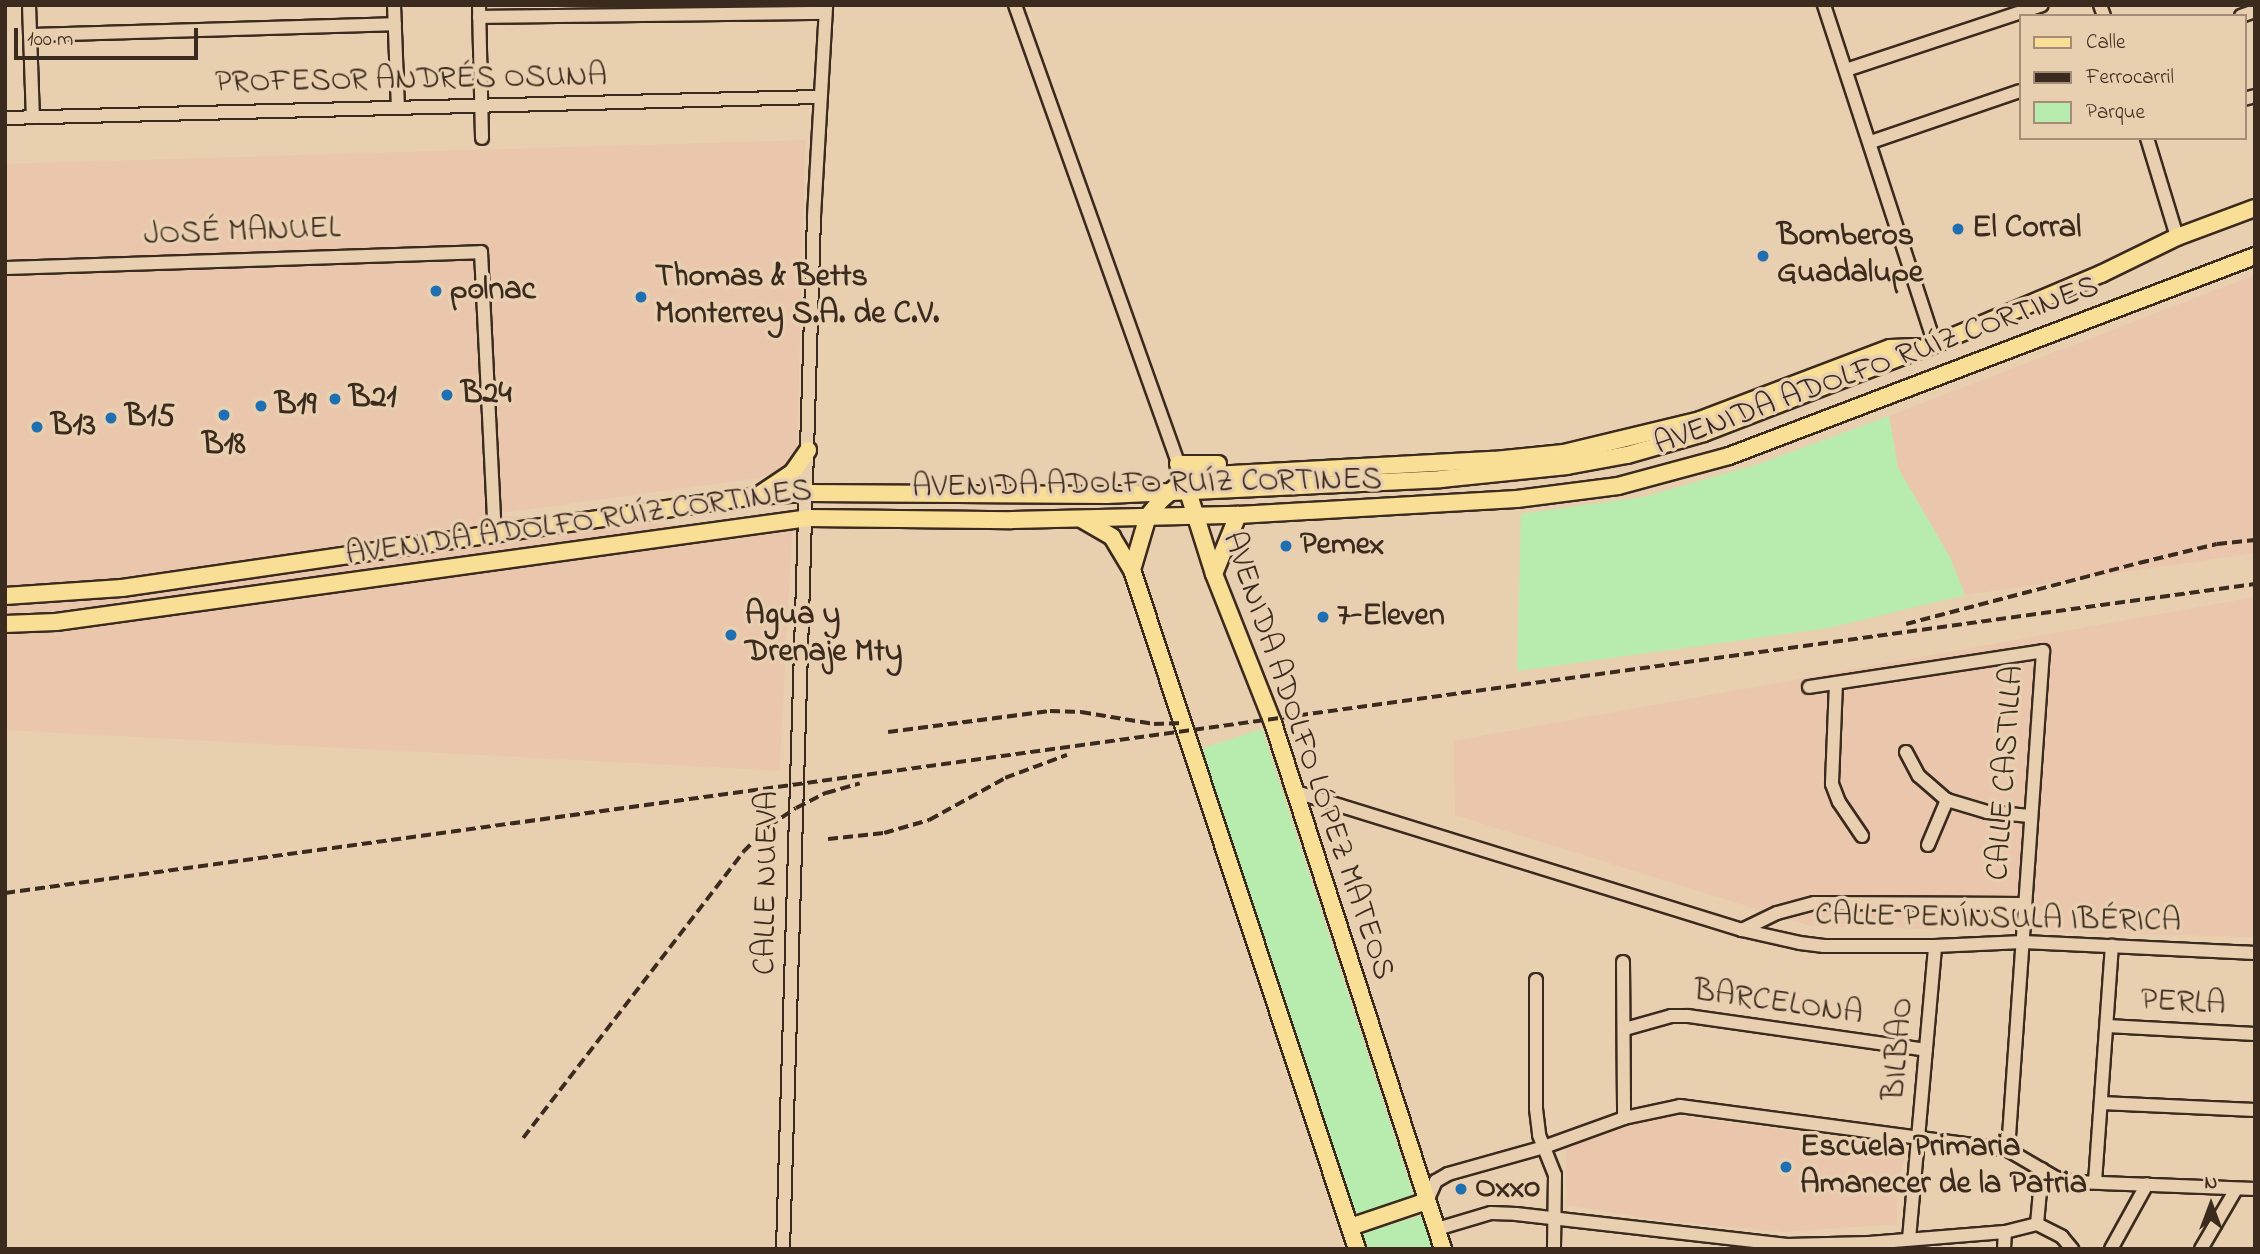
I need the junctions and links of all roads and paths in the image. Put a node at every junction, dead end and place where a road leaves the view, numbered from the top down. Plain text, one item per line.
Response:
1 (29, 5) edge
2 (394, 5) edge
3 (1014, 5) edge
4 (1824, 5) edge
5 (2042, 5) edge
6 (825, 9) edge
7 (479, 11) edge
8 (395, 24) junction
9 (30, 35) junction
10 (1846, 70) junction
11 (2018, 92) edge
12 (819, 97) junction
13 (480, 105) junction
14 (398, 107) junction
15 (33, 117) junction
16 (5, 118) edge
17 (482, 138) dead end
18 (2148, 140) edge
19 (1871, 142) junction
20 (2255, 208) edge
21 (2177, 237) junction
22 (2255, 256) edge
23 (5, 268) edge
24 (1931, 345) junction
25 (808, 450) junction
26 (1184, 478) junction
27 (1170, 492) junction
28 (808, 493) junction
29 (756, 496) junction
30 (1238, 515) junction
31 (1149, 516) junction
32 (1198, 516) junction
33 (808, 518) junction
34 (1077, 518) junction
35 (495, 534) junction
36 (1132, 570) junction
37 (1214, 574) junction
38 (5, 596) edge
39 (5, 624) edge
40 (1836, 683) junction
41 (1808, 687) dead end
42 (1906, 752) dead end
43 (1293, 791) junction
44 (1947, 800) junction
45 (2030, 816) junction
46 (1862, 836) dead end
47 (1928, 845) dead end
48 (2024, 904) junction
49 (1742, 929) junction
50 (2023, 942) junction
51 (1935, 946) junction
52 (2112, 946) junction
53 (2255, 953) edge
54 (1623, 962) dead end
55 (1536, 980) dead end
56 (2108, 1026) junction
57 (1625, 1029) junction
58 (2255, 1034) edge
59 (1926, 1049) junction
60 (2101, 1103) junction
61 (2255, 1110) edge
62 (1624, 1118) junction
63 (1919, 1139) junction
64 (1544, 1147) junction
65 (2008, 1150) junction
66 (2042, 1169) junction
67 (2095, 1182) junction
68 (2147, 1184) junction
69 (2236, 1189) junction
70 (2255, 1189) edge
71 (1427, 1201) junction
72 (1554, 1218) junction
73 (2037, 1224) junction
74 (1350, 1227) junction
75 (1437, 1229) junction
76 (2005, 1232) junction
77 (1909, 1239) junction
78 (1752, 1246) edge
79 (783, 1249) edge
80 (1357, 1249) edge
81 (1443, 1249) edge
82 (1555, 1249) edge
83 (2004, 1249) edge
84 (2072, 1249) edge
85 (2111, 1249) edge
86 (2201, 1249) edge

1 - 9 street
2 - 8 street
3 - 26 street, AVENIDA ADOLFO LÓPEZ MATEOS
4 - 10 street
5 - 10 street
6 - 7 street
6 - 12 street, CALLE NUEVA
7 - 13 street
8 - 9 street
8 - 14 street
9 - 15 street
10 - 19 street
11 - 19 street
12 - 13 street, PROFESOR ANDRÉS OSUNA
12 - 25 street, CALLE NUEVA
13 - 14 street, PROFESOR ANDRÉS OSUNA
13 - 17 street
14 - 15 street, PROFESOR ANDRÉS OSUNA
15 - 16 street, PROFESOR ANDRÉS OSUNA
18 - 21 street
19 - 24 street
20 - 21 main road, AVENIDA ADOLFO RUÍZ CORTINES
21 - 24 main road, AVENIDA ADOLFO RUÍZ CORTINES
22 - 30 main road, AVENIDA ADOLFO RUÍZ CORTINES
23 - 35 street, JOSÉ MANUEL
24 - 26 main road, AVENIDA ADOLFO RUÍZ CORTINES
24 - 26 main road, AVENIDA ADOLFO RUÍZ CORTINES
25 - 28 street, CALLE NUEVA
25 - 29 main road
26 - 27 main road, AVENIDA ADOLFO RUÍZ CORTINES
26 - 32 main road, AVENIDA ADOLFO LÓPEZ MATEOS
27 - 28 main road, AVENIDA ADOLFO RUÍZ CORTINES
27 - 31 main road
28 - 29 main road, AVENIDA ADOLFO RUÍZ CORTINES
28 - 33 street, CALLE NUEVA
29 - 35 main road, AVENIDA ADOLFO RUÍZ CORTINES
30 - 32 main road, AVENIDA ADOLFO RUÍZ CORTINES
30 - 37 main road
31 - 32 main road, AVENIDA ADOLFO RUÍZ CORTINES
31 - 34 main road, AVENIDA ADOLFO RUÍZ CORTINES
31 - 36 main road
32 - 37 main road, AVENIDA ADOLFO LÓPEZ MATEOS
33 - 34 main road, AVENIDA ADOLFO RUÍZ CORTINES
33 - 39 main road, AVENIDA ADOLFO RUÍZ CORTINES
33 - 79 street, CALLE NUEVA
34 - 36 main road
35 - 38 main road, AVENIDA ADOLFO RUÍZ CORTINES
36 - 74 main road
37 - 43 main road, AVENIDA ADOLFO LÓPEZ MATEOS
40 - 41 street
40 - 45 street, CALLE CASTILLA
40 - 46 street
42 - 44 street
43 - 49 street, CALLE PENÍNSULA IBÉRICA
43 - 71 main road, AVENIDA ADOLFO LÓPEZ MATEOS
44 - 45 street
44 - 47 street
45 - 48 street, CALLE CASTILLA
48 - 49 street, CALLE PENÍNSULA IBÉRICA
48 - 50 street, CALLE CASTILLA
49 - 51 street, CALLE PENÍNSULA IBÉRICA
50 - 51 street, CALLE PENÍNSULA IBÉRICA
50 - 52 street, CALLE PENÍNSULA IBÉRICA
50 - 65 street, CALLE CASTILLA
51 - 59 street, BILBAO
52 - 53 street, CALLE PENÍNSULA IBÉRICA
52 - 56 street
54 - 57 street
55 - 64 street
56 - 58 street, PERLA
56 - 60 street
57 - 59 street, BARCELONA
57 - 62 street
59 - 63 street, BILBAO
60 - 61 street
60 - 67 street
62 - 63 street
62 - 64 street
63 - 65 street
63 - 77 street, BILBAO
64 - 71 street
64 - 72 street
65 - 66 street
66 - 67 street
66 - 73 street
67 - 68 street
68 - 69 street
68 - 85 street
69 - 70 street
69 - 86 street
71 - 74 main road
71 - 75 main road, AVENIDA ADOLFO LÓPEZ MATEOS
72 - 75 street
72 - 78 street
72 - 82 street
73 - 76 street
73 - 84 street
74 - 80 main road
75 - 81 main road, AVENIDA ADOLFO LÓPEZ MATEOS
76 - 77 street
76 - 83 street
77 - 78 street

